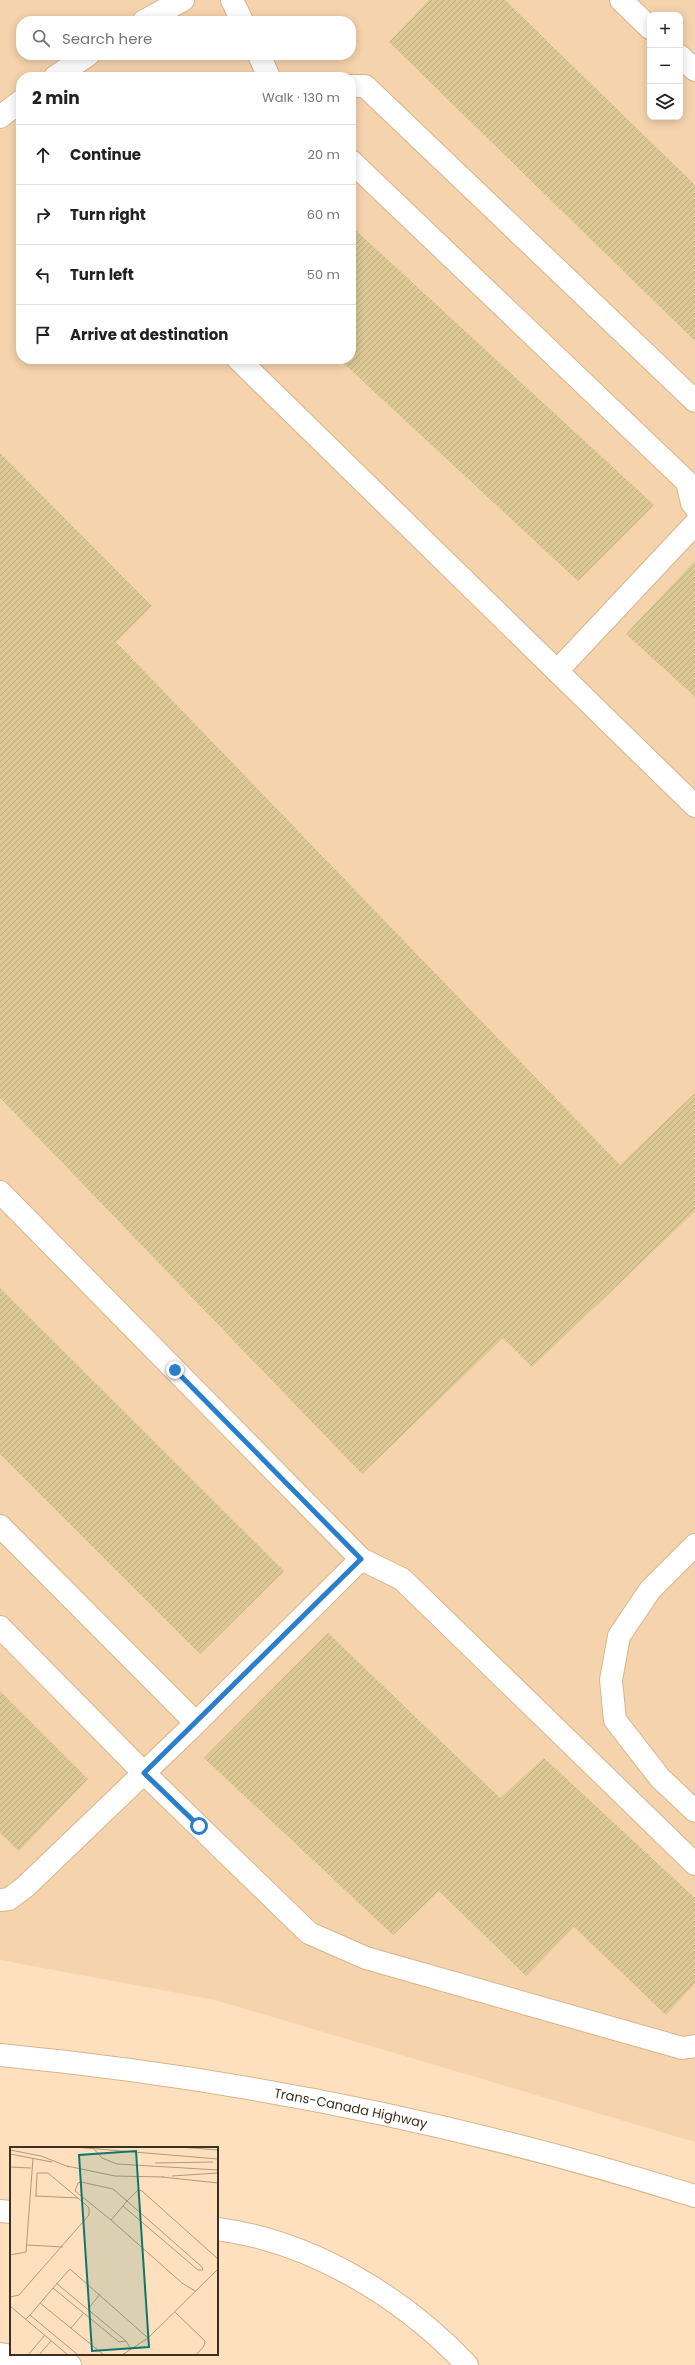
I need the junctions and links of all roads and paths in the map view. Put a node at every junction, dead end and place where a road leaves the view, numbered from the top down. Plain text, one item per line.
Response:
1 (183, 0) edge
2 (232, 0) edge
3 (620, 0) edge
4 (153, 16) edge
5 (240, 16) edge
6 (647, 25) edge
7 (683, 59) edge
8 (80, 60) edge
9 (260, 60) edge
10 (695, 70) edge
11 (62, 72) edge
12 (266, 72) edge
13 (356, 86) edge
14 (356, 166) edge
15 (243, 364) edge
16 (695, 401) edge
17 (695, 507) edge
18 (695, 524) edge
19 (557, 671) junction
20 (695, 806) edge
21 (0, 1192) edge
22 (0, 1526) edge
23 (695, 1545) edge
24 (361, 1559) junction
25 (0, 1627) edge
26 (196, 1723) junction
27 (144, 1773) junction
28 (695, 1811) edge
29 (695, 1864) edge
30 (0, 1900) edge
31 (695, 2046) edge
32 (0, 2055) edge
33 (695, 2196) edge
34 (0, 2212) edge
35 (10, 2213) edge
36 (218, 2230) edge
37 (0, 2354) edge
38 (70, 2365) edge
39 (467, 2365) edge

1 - 4 main road
2 - 5 main road
3 - 6 main road
7 - 10 main road
8 - 11 main road
9 - 12 main road
13 - 16 main road
14 - 17 main road
15 - 19 main road
18 - 19 main road
19 - 20 main road
21 - 24 main road
22 - 26 main road
23 - 28 main road
24 - 26 main road
24 - 29 main road
25 - 27 main road
26 - 27 main road
27 - 30 main road
27 - 31 main road
32 - 33 main road, Trans-Canada Highway
34 - 35 main road
36 - 39 main road
37 - 38 main road

